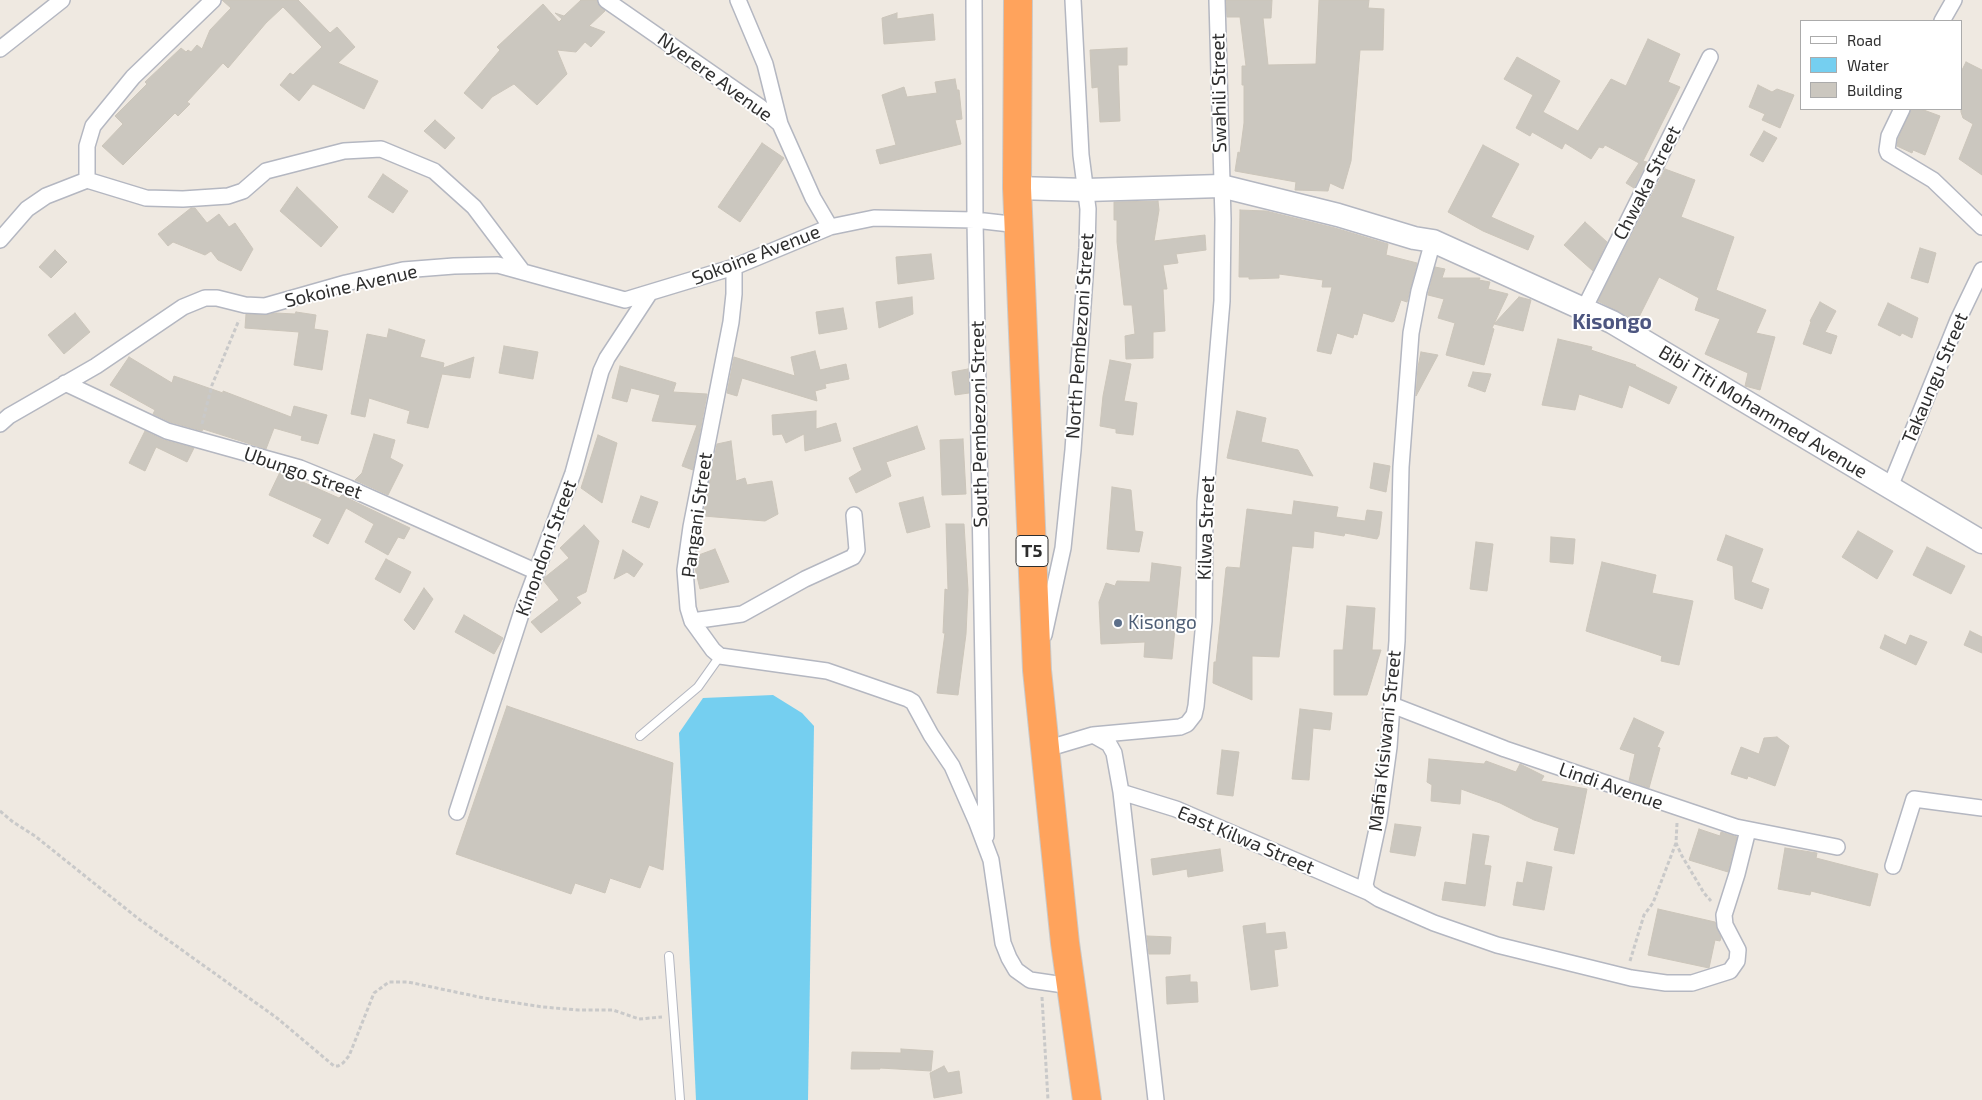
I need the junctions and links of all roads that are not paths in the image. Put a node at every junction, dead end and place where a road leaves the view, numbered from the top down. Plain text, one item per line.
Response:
1 (62, 0) edge
2 (213, 0) edge
3 (606, 0) edge
4 (738, 0) edge
5 (974, 0) edge
6 (1018, 0) edge
7 (1073, 0) edge
8 (1217, 0) edge
9 (1954, 0) edge
10 (1943, 20) edge
11 (0, 49) edge
12 (1710, 57) dead end
13 (1902, 110) edge
14 (780, 124) junction
15 (87, 180) junction
16 (1221, 186) junction
17 (1017, 188) junction
18 (1086, 190) junction
19 (975, 220) junction
20 (1019, 225) junction
21 (830, 227) junction
22 (1982, 227) edge
23 (0, 240) edge
24 (1433, 242) junction
25 (734, 267) junction
26 (1982, 270) edge
27 (523, 272) junction
28 (649, 294) junction
29 (1584, 310) junction
30 (65, 383) junction
31 (0, 424) edge
32 (1890, 488) junction
33 (854, 515) dead end
34 (1982, 542) edge
35 (538, 572) junction
36 (692, 621) junction
37 (720, 656) junction
38 (1037, 670) junction
39 (1392, 705) junction
40 (1093, 735) junction
41 (640, 736) dead end
42 (1046, 749) junction
43 (1121, 792) junction
44 (1982, 808) edge
45 (457, 812) dead end
46 (1748, 830) junction
47 (1836, 847) dead end
48 (986, 848) junction
49 (1893, 866) dead end
50 (1368, 892) junction
51 (669, 956) dead end
52 (1071, 986) junction
53 (680, 1100) edge
54 (1087, 1100) edge
55 (1156, 1100) edge

1 - 11 street
2 - 15 street
3 - 14 street, Nyerere Avenue
4 - 14 street
5 - 19 street, South Pembezoni Street
6 - 17 highway, T5
7 - 18 street, North Pembezoni Street
8 - 16 street, Swahili Street
9 - 10 street
12 - 29 street, Chwaka Street
13 - 22 street
14 - 21 street, Nyerere Avenue
15 - 23 street
15 - 27 street
16 - 18 street, Bibi Titi Mohammed Avenue
16 - 24 street, Bibi Titi Mohammed Avenue
16 - 40 street, Kilwa Street
17 - 18 street, Bibi Titi Mohammed Avenue
17 - 20 highway, T5
18 - 38 street, North Pembezoni Street
19 - 20 street, Sokoine Avenue
19 - 21 street, Sokoine Avenue
19 - 48 street, South Pembezoni Street
20 - 38 highway, T5
21 - 25 street, Sokoine Avenue
24 - 29 street, Bibi Titi Mohammed Avenue
24 - 39 street, Mafia Kisiwani Street
25 - 28 street, Sokoine Avenue
25 - 36 street, Pangani Street
26 - 32 street, Takaungu Street
27 - 28 street, Sokoine Avenue
27 - 30 street, Sokoine Avenue
28 - 35 street, Kinondoni Street
29 - 32 street, Bibi Titi Mohammed Avenue
30 - 31 street, Sokoine Avenue
30 - 35 street, Ubungo Street
32 - 34 street, Bibi Titi Mohammed Avenue
33 - 36 street
35 - 45 street, Kinondoni Street
36 - 37 street, Pangani Street
37 - 41 lane
37 - 48 street
38 - 42 highway, T5
39 - 46 street, Lindi Avenue
39 - 50 street, Mafia Kisiwani Street
40 - 42 street, Kilwa Street
40 - 43 street
42 - 52 highway, T5
43 - 50 street, East Kilwa Street
43 - 55 street
44 - 49 street
46 - 47 street, Lindi Avenue
46 - 50 street
48 - 52 street
51 - 53 lane
52 - 54 highway, T5

